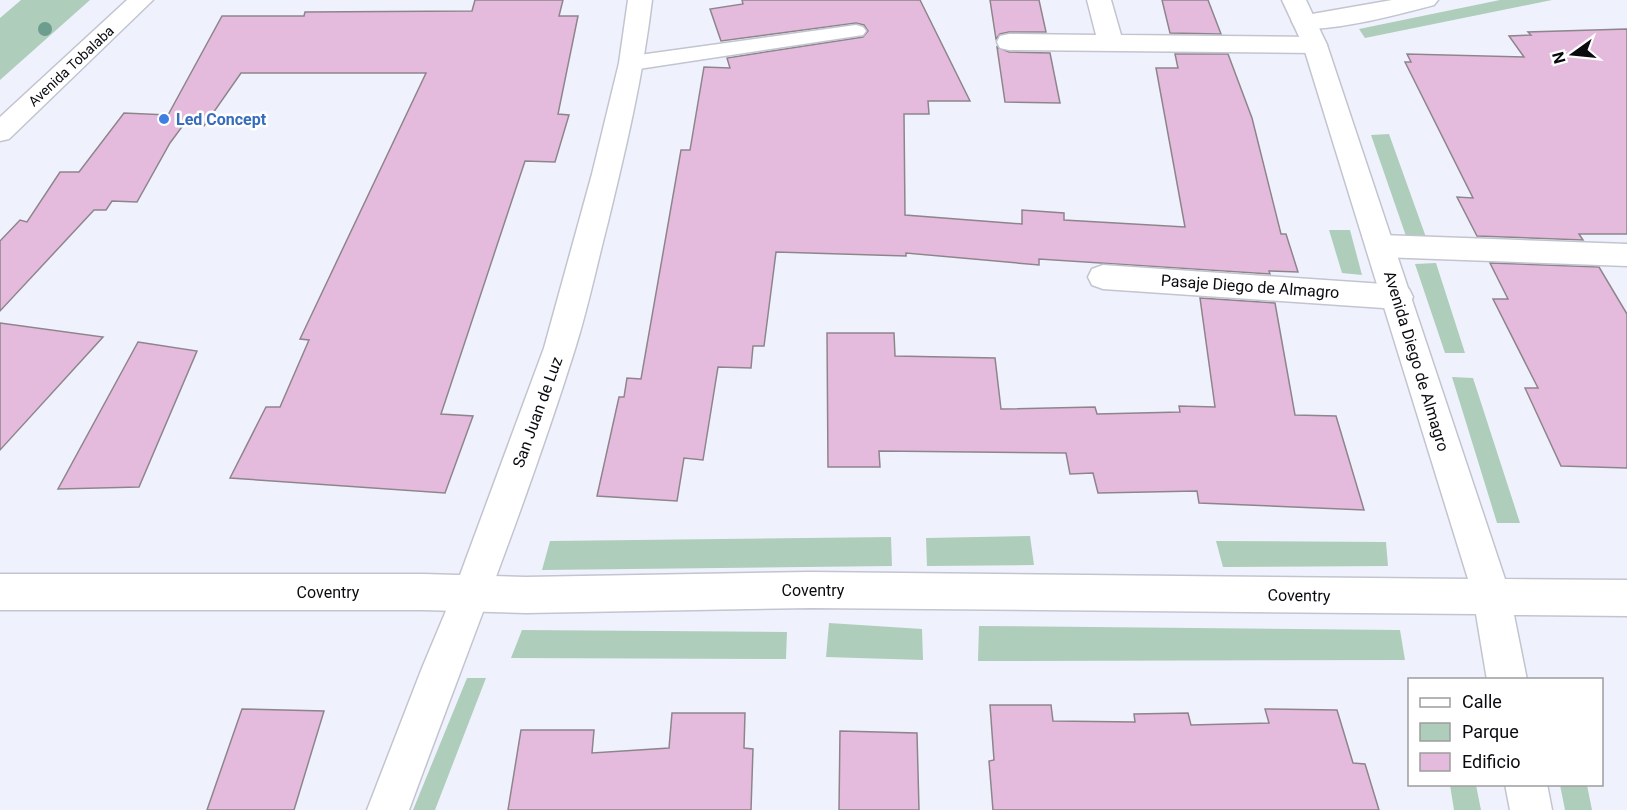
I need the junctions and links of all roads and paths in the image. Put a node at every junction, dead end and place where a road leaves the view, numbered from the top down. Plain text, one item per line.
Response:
1 (141, 0) edge
2 (640, 0) edge
3 (1099, 0) edge
4 (1426, 0) edge
5 (1305, 22) edge
6 (856, 31) dead end
7 (1009, 42) dead end
8 (1111, 43) junction
9 (632, 63) junction
10 (0, 132) edge
11 (1381, 246) junction
12 (1627, 255) edge
13 (1102, 277) dead end
14 (1398, 297) junction
15 (0, 592) edge
16 (472, 594) junction
17 (1492, 597) junction
18 (1627, 598) edge
19 (1507, 678) edge
20 (1526, 786) edge
21 (388, 810) edge
22 (1531, 810) edge

1 - 10 street, Avenida Tobalaba
2 - 9 street, San Juan de Luz
3 - 8 street
4 - 5 street
5 - 8 street
5 - 11 street, Avenida Diego de Almagro
6 - 9 lane
7 - 8 street
9 - 16 street, San Juan de Luz
11 - 12 street
11 - 14 street, Avenida Diego de Almagro
13 - 14 street, Pasaje Diego de Almagro
14 - 17 street, Avenida Diego de Almagro
15 - 16 street, Coventry
16 - 17 street, Coventry
16 - 21 street, San Juan de Luz
17 - 18 street, Coventry
17 - 19 street, Avenida Diego de Almagro
20 - 22 street

